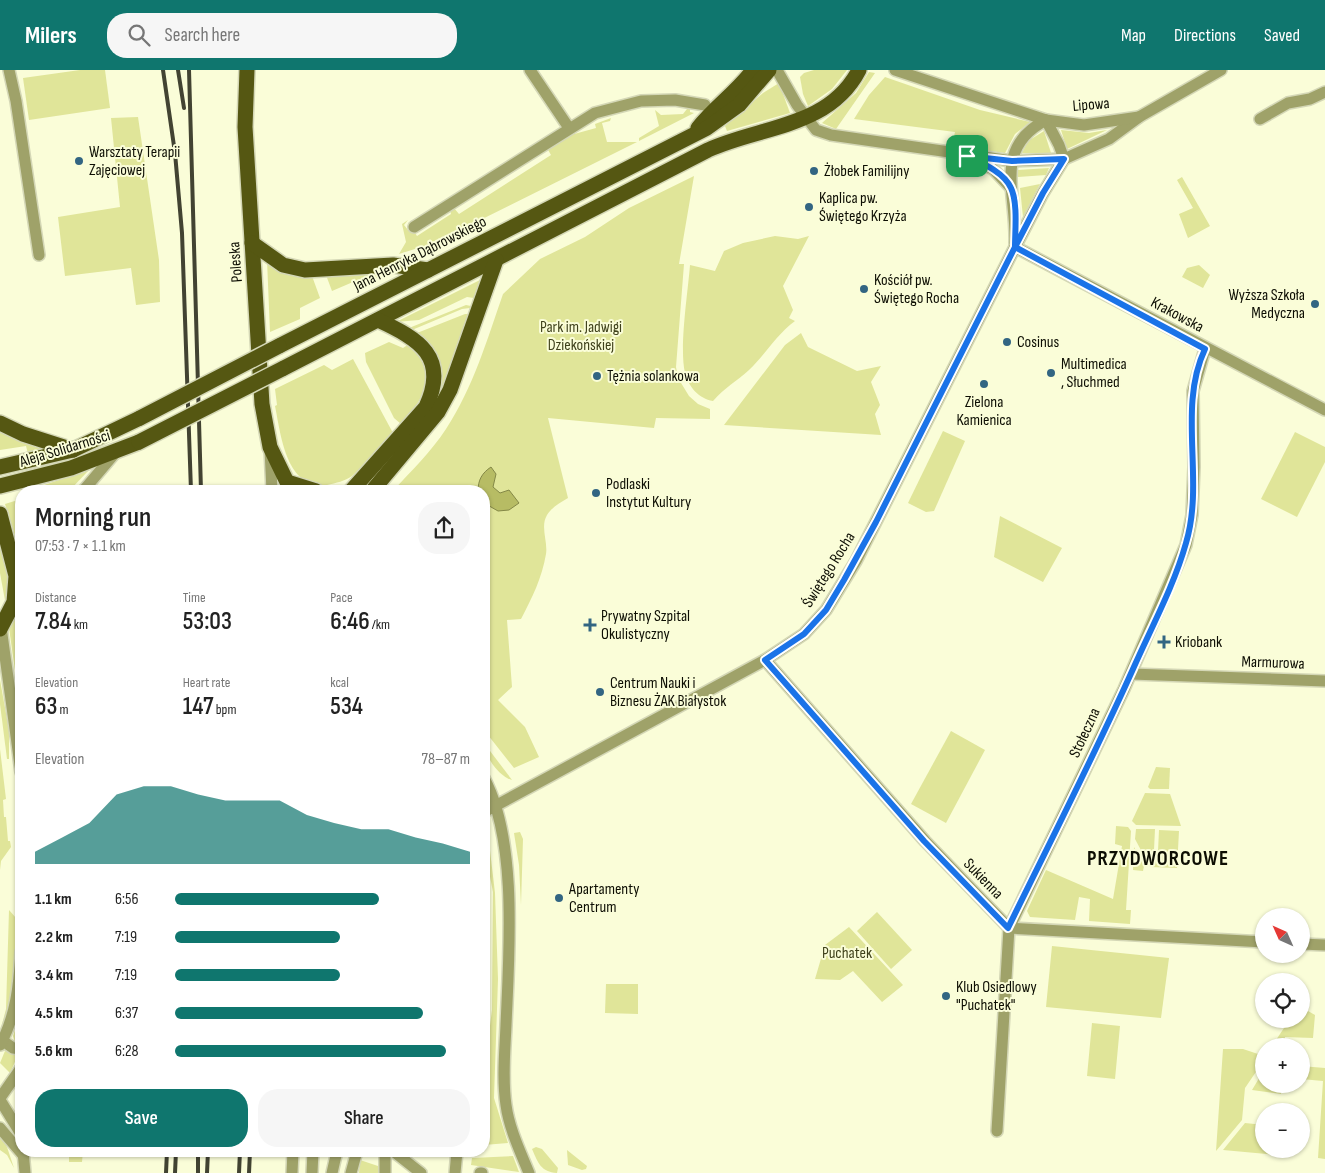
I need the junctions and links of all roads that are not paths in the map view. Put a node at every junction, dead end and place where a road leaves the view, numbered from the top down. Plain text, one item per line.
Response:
1 (9, 70) edge
2 (530, 70) edge
3 (754, 70) edge
4 (769, 70) edge
5 (777, 70) edge
6 (859, 70) edge
7 (895, 70) edge
8 (1221, 70) edge
9 (247, 71) edge
10 (1325, 92) edge
11 (705, 105) dead end
12 (1139, 117) junction
13 (806, 118) junction
14 (1260, 119) dead end
15 (1046, 120) junction
16 (569, 128) junction
17 (691, 137) junction
18 (967, 156) junction
19 (1064, 159) junction
20 (1012, 161) junction
21 (1011, 188) junction
22 (414, 227) dead end
23 (252, 243) junction
24 (1015, 247) junction
25 (39, 254) dead end
26 (496, 260) junction
27 (428, 270) junction
28 (374, 322) junction
29 (1205, 349) junction
30 (1325, 410) edge
31 (0, 423) edge
32 (270, 447) junction
33 (73, 450) junction
34 (116, 452) junction
35 (0, 467) edge
36 (89, 485) edge
37 (272, 485) edge
38 (289, 485) edge
39 (356, 485) edge
40 (377, 485) edge
41 (0, 486) edge
42 (0, 514) edge
43 (15, 572) edge
44 (15, 589) edge
45 (0, 625) edge
46 (765, 660) junction
47 (0, 666) edge
48 (1131, 674) junction
49 (9, 678) junction
50 (1325, 682) edge
51 (15, 725) edge
52 (490, 792) edge
53 (496, 805) junction
54 (490, 808) edge
55 (1008, 928) junction
56 (1255, 942) edge
57 (1310, 944) edge
58 (1325, 945) edge
59 (15, 1008) edge
60 (1, 1043) edge
61 (15, 1048) edge
62 (15, 1077) edge
63 (0, 1099) edge
64 (15, 1124) edge
65 (0, 1128) edge
66 (997, 1131) dead end
67 (15, 1144) edge
68 (23, 1157) edge
69 (293, 1157) edge
70 (313, 1157) edge
71 (336, 1157) edge
72 (355, 1157) edge
73 (385, 1157) edge
74 (399, 1157) edge
75 (456, 1157) edge
76 (411, 1169) edge
77 (25, 1173) edge
78 (292, 1173) edge
79 (312, 1173) edge
80 (332, 1173) edge
81 (351, 1173) edge
82 (384, 1173) edge
83 (421, 1173) edge
84 (454, 1173) edge
85 (529, 1173) edge

1 - 25 street
2 - 16 street
3 - 17 main road
4 - 17 main road, Jana Henryka Dąbrowskiego
5 - 13 street
6 - 13 main road
7 - 15 street, Lipowa
8 - 12 street, Lipowa
9 - 23 main road, Poleska
10 - 14 street
11 - 16 street, Jana Henryka Dąbrowskiego
12 - 15 street, Lipowa
12 - 19 street, Lipowa
13 - 18 street
13 - 26 main road
15 - 19 street
15 - 20 street
16 - 22 street, Jana Henryka Dąbrowskiego
17 - 27 main road, Jana Henryka Dąbrowskiego
18 - 20 street
18 - 21 street
19 - 20 street
19 - 24 street, Świętego Rocha
20 - 21 street, Świętego Rocha
21 - 24 street, Świętego Rocha
23 - 27 main road
23 - 32 main road, Poleska
24 - 29 street, Krakowska
24 - 46 street, Świętego Rocha
26 - 28 main road
26 - 40 main road
27 - 33 main road, Jana Henryka Dąbrowskiego, bridge
28 - 34 main road, Aleja Solidarności, bridge
28 - 39 main road
29 - 30 street, Krakowska
29 - 48 street, Stołeczna
31 - 33 main road
32 - 37 street, Poleska
32 - 38 main road, Poleska
33 - 35 main road, Aleja Solidarności
34 - 36 street
34 - 41 main road, Aleja Solidarności
42 - 43 main road
44 - 45 main road
45 - 49 street
46 - 53 street, Świętego Rocha
46 - 55 street, Sukienna
47 - 49 street
48 - 50 street, Marmurowa
48 - 55 street, Stołeczna
49 - 51 street
52 - 53 street
53 - 54 street, Świętego Rocha
53 - 85 street
55 - 56 street
55 - 66 street, Stołeczna
57 - 58 street
59 - 60 street
60 - 61 street
62 - 63 street
63 - 64 street
65 - 67 street
68 - 77 street
69 - 78 street
70 - 79 street
71 - 80 street
72 - 81 street
73 - 82 street
74 - 76 street
75 - 84 street
76 - 83 street

